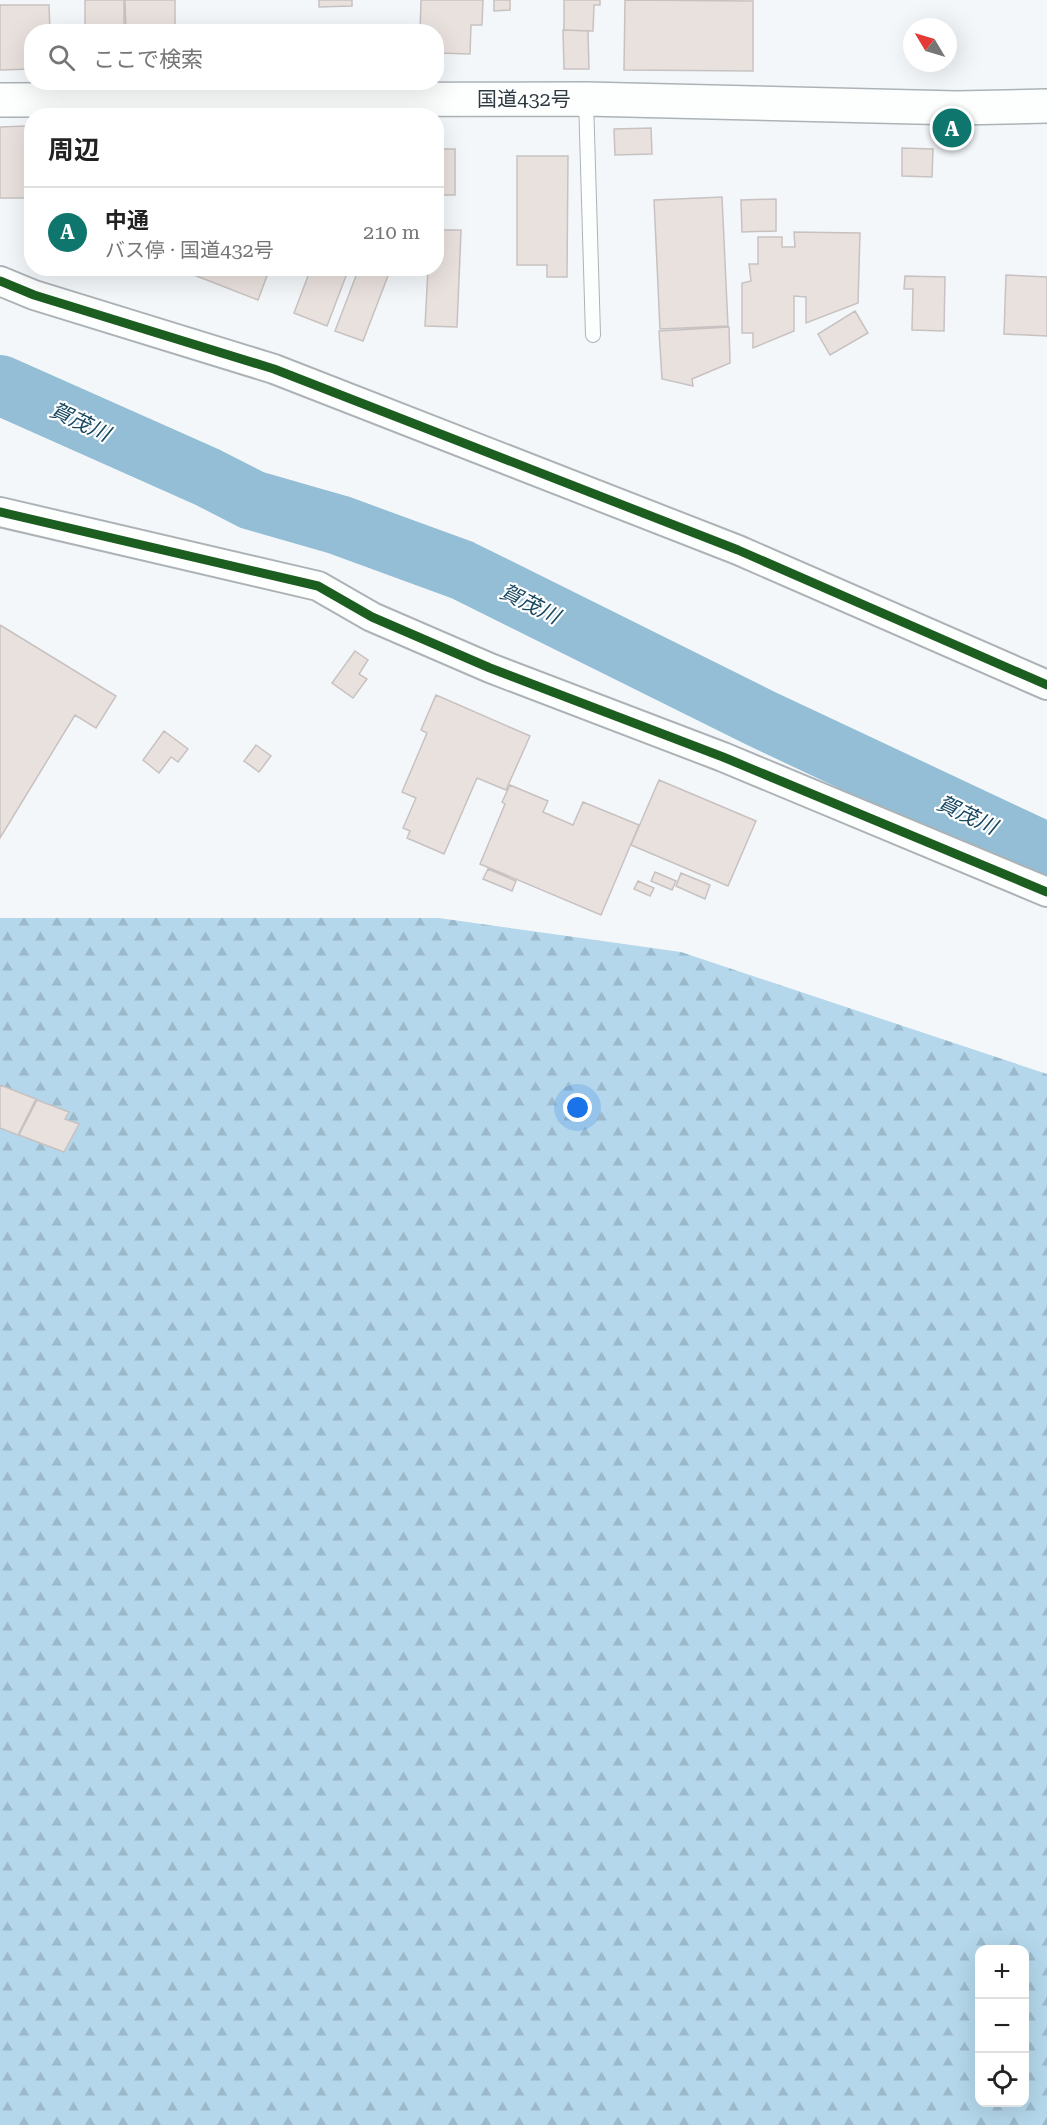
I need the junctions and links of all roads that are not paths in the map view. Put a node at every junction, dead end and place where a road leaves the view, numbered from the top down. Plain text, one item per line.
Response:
1 (586, 99) junction
2 (0, 100) edge
3 (1047, 106) edge
4 (0, 280) edge
5 (593, 335) dead end
6 (0, 512) edge
7 (1047, 685) edge
8 (1047, 892) edge

1 - 2 highway, 国道432号
1 - 3 highway, 国道432号
1 - 5 lane
4 - 7 street
6 - 8 street

